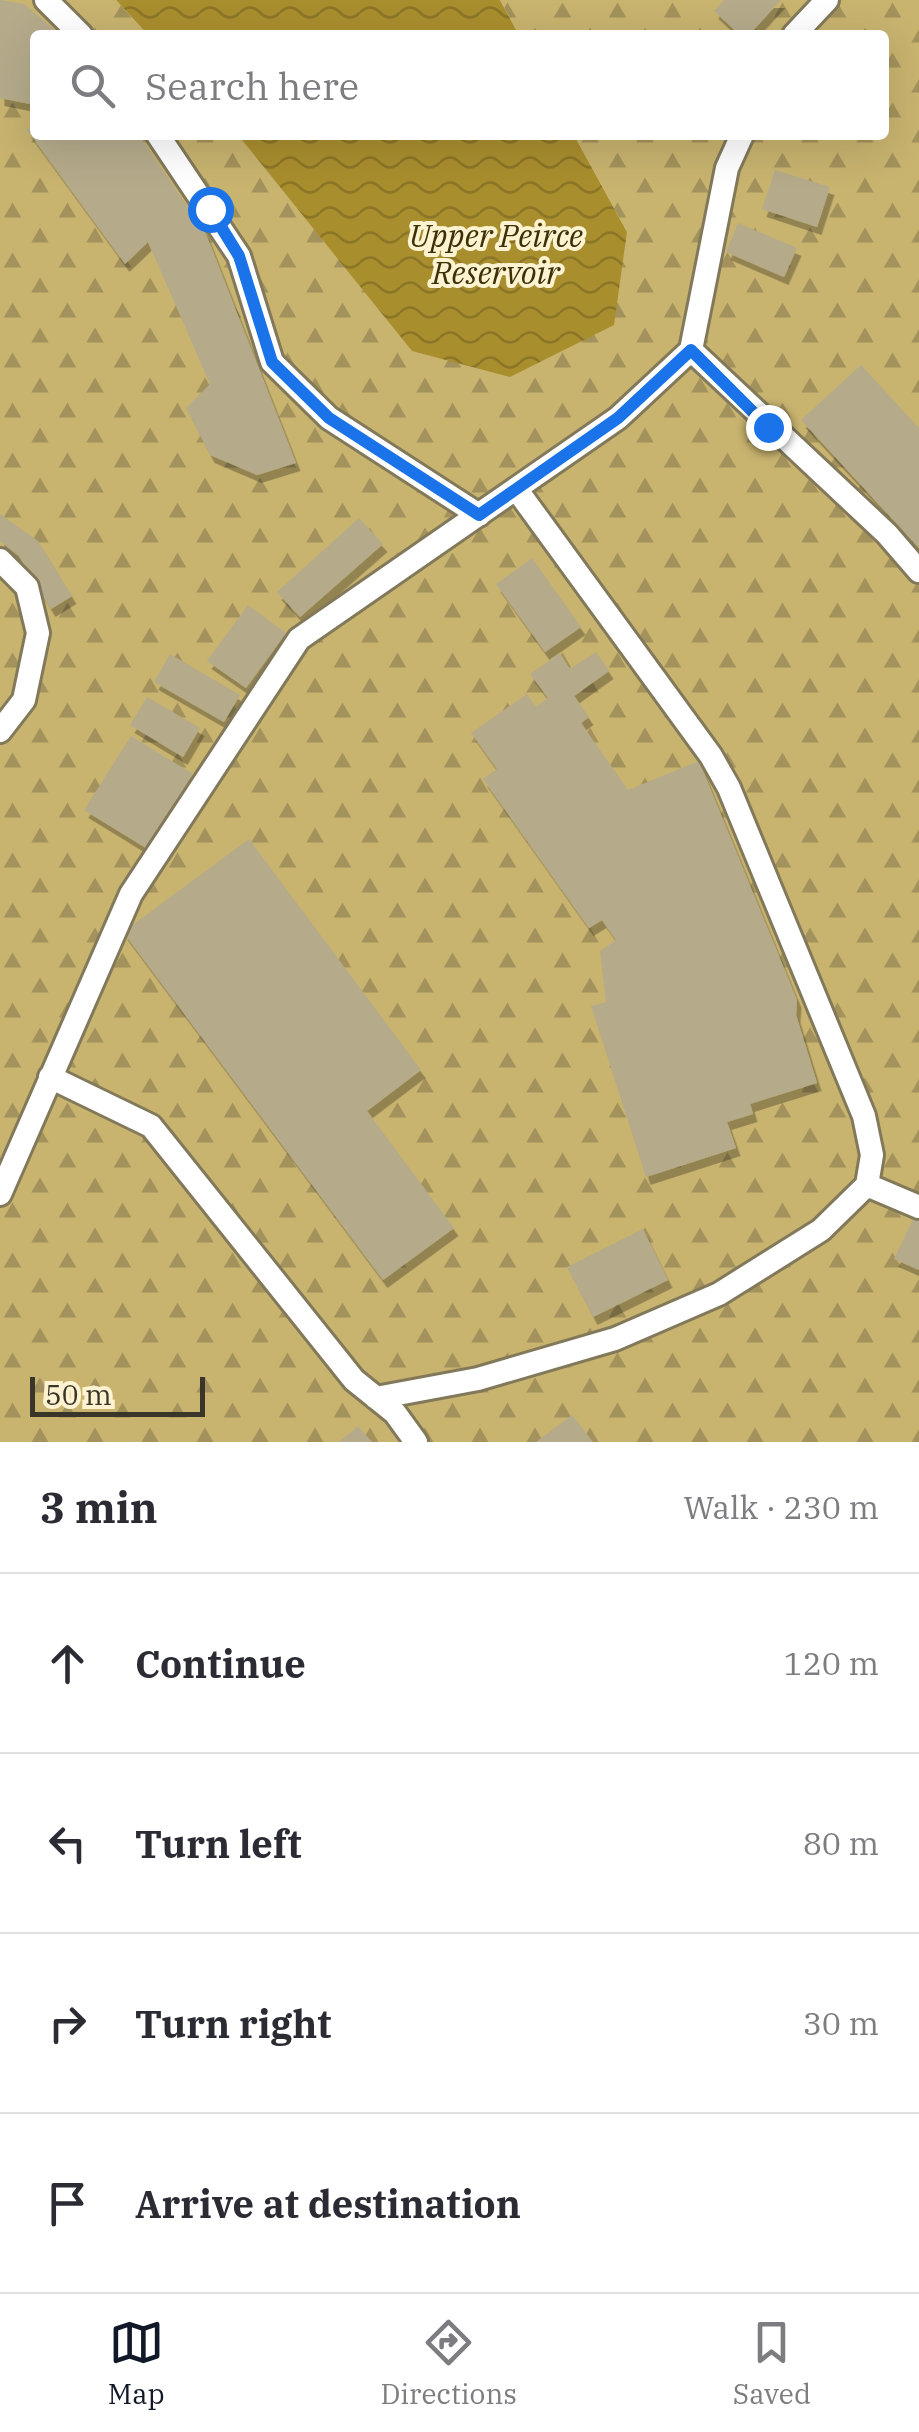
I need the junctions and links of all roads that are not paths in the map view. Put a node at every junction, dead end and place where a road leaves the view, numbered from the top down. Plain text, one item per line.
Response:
1 (46, 0) edge
2 (827, 0) edge
3 (76, 30) edge
4 (799, 30) edge
5 (161, 140) edge
6 (740, 140) edge
7 (691, 350) junction
8 (517, 490) junction
9 (479, 515) junction
10 (0, 560) edge
11 (919, 571) edge
12 (0, 731) edge
13 (50, 1077) junction
14 (867, 1185) junction
15 (0, 1194) edge
16 (919, 1207) edge
17 (376, 1398) junction
18 (416, 1442) edge

1 - 3 lane
2 - 4 lane
5 - 9 lane
6 - 7 lane
7 - 8 lane
7 - 11 lane
8 - 9 lane
8 - 14 lane
9 - 13 lane
10 - 12 lane
13 - 15 lane
13 - 17 lane
14 - 16 lane
14 - 17 lane
17 - 18 lane

